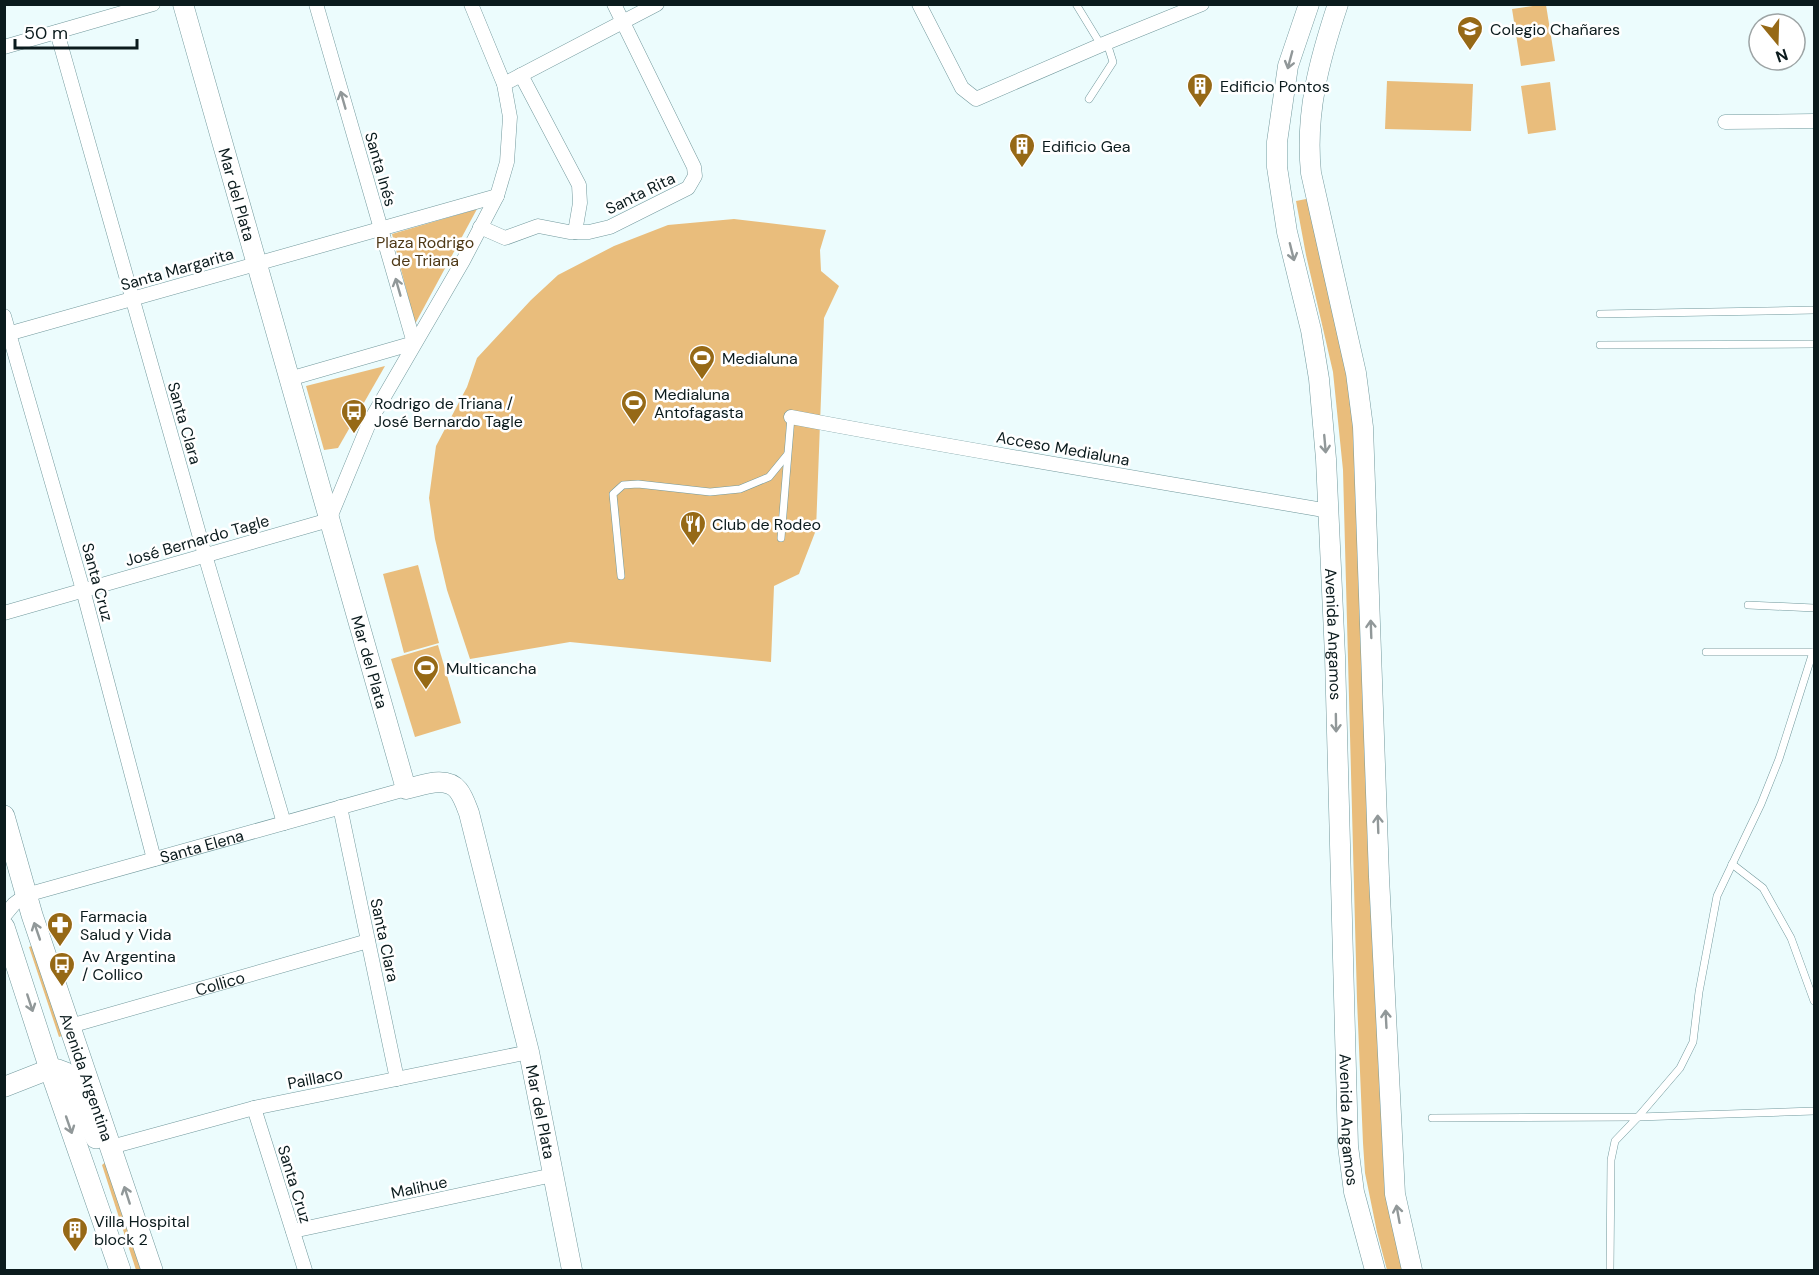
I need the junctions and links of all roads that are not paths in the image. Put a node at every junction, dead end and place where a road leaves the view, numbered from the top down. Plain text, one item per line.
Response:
1 (153, 4) edge
2 (183, 4) edge
3 (316, 4) edge
4 (471, 4) edge
5 (614, 4) edge
6 (657, 4) edge
7 (920, 4) edge
8 (1076, 4) edge
9 (1202, 4) edge
10 (1308, 4) edge
11 (1338, 4) edge
12 (622, 22) junction
13 (57, 32) junction
14 (1104, 44) junction
15 (4, 47) edge
16 (521, 75) junction
17 (504, 84) junction
18 (1089, 99) dead end
19 (1815, 121) edge
20 (1725, 122) dead end
21 (496, 196) junction
22 (480, 227) junction
23 (381, 229) junction
24 (575, 232) junction
25 (257, 264) junction
26 (132, 299) junction
27 (1815, 310) edge
28 (1600, 314) dead end
29 (4, 316) edge
30 (7, 334) edge
31 (414, 343) junction
32 (1815, 344) edge
33 (1600, 345) dead end
34 (290, 379) junction
35 (791, 417) joint
36 (786, 455) junction
37 (1329, 511) junction
38 (329, 520) junction
39 (781, 538) dead end
40 (205, 555) junction
41 (621, 576) dead end
42 (83, 590) junction
43 (1748, 605) dead end
44 (1815, 608) edge
45 (4, 612) edge
46 (1706, 652) dead end
47 (1814, 652) edge
48 (406, 789) junction
49 (340, 807) junction
50 (4, 816) edge
51 (284, 823) junction
52 (8, 847) edge
53 (154, 859) junction
54 (1732, 864) junction
55 (26, 895) junction
56 (4, 916) edge
57 (4, 927) edge
58 (368, 941) junction
59 (1815, 1002) edge
60 (70, 1026) junction
61 (529, 1052) junction
62 (50, 1070) junction
63 (398, 1078) junction
64 (4, 1087) edge
65 (254, 1108) junction
66 (1815, 1111) edge
67 (1638, 1117) junction
68 (1432, 1118) dead end
69 (111, 1147) junction
70 (553, 1175) junction
71 (293, 1231) junction
72 (120, 1270) edge
73 (152, 1270) edge
74 (305, 1270) edge
75 (572, 1270) edge
76 (1374, 1270) edge
77 (1412, 1270) edge
78 (1610, 1270) edge

1 - 13 street
2 - 25 main road, Mar del Plata
23 -> 3 street, Santa Inés
4 - 17 street
5 - 12 street, Santa Rita
6 - 12 street
7 - 14 street
8 - 14 lane
9 - 14 street
10 -> 37 main road, Avenida Angamos
77 -> 11 main road
12 - 16 street
12 - 24 street, Santa Rita
13 - 15 street
13 - 26 street, Santa Clara
14 - 18 lane
16 - 17 street
16 - 24 street
17 - 21 street
19 - 20 street
21 - 22 street
21 - 23 street, Santa Margarita
22 - 24 street, Santa Rita
22 - 31 street
23 - 25 street, Santa Margarita
31 -> 23 street, Santa Inés
25 - 26 street, Santa Margarita
25 - 34 main road, Mar del Plata
26 - 30 street, Santa Margarita
26 - 40 street, Santa Clara
27 - 28 lane
29 - 30 street, Santa Cruz
30 - 42 street, Santa Cruz
31 - 34 street
31 - 38 street
32 - 33 lane
34 - 38 main road, Mar del Plata
35 - 36 lane
35 - 37 street, Acceso Medialuna
36 - 39 lane
36 - 41 lane
37 -> 76 main road, Avenida Angamos
38 - 40 street, José Bernardo Tagle
38 - 48 main road, Mar del Plata
40 - 42 street, José Bernardo Tagle
40 - 51 street, Santa Clara
42 - 45 street, José Bernardo Tagle
42 - 53 street, Santa Cruz
43 - 44 lane
46 - 47 lane
47 - 54 lane
48 - 49 street, Santa Elena
48 - 61 main road, Mar del Plata
49 - 51 street, Santa Elena
49 - 58 street, Santa Clara
50 - 52 main road, Avenida Argentina
51 - 53 street, Santa Elena
52 - 55 main road, Avenida Argentina
53 - 55 street, Santa Elena
54 - 59 lane
54 - 67 lane
55 - 56 street, Santa Elena
60 -> 55 main road, Avenida Argentina
57 -> 62 main road, Avenida Argentina
58 - 60 street, Collico
58 - 63 street, Santa Clara
60 - 69 main road, Avenida Argentina
61 - 63 street, Paillaco
61 - 70 main road, Mar del Plata
62 - 64 main road
62 - 69 main road
62 -> 72 main road, Avenida Argentina
63 - 65 street, Paillaco
65 - 69 street, Paillaco
65 - 71 street, Santa Cruz
66 - 67 lane
67 - 68 lane
67 - 78 lane
73 -> 69 main road, Avenida Argentina
70 - 71 street, Malihue
70 - 75 main road, Mar del Plata
71 - 74 street, Santa Cruz

